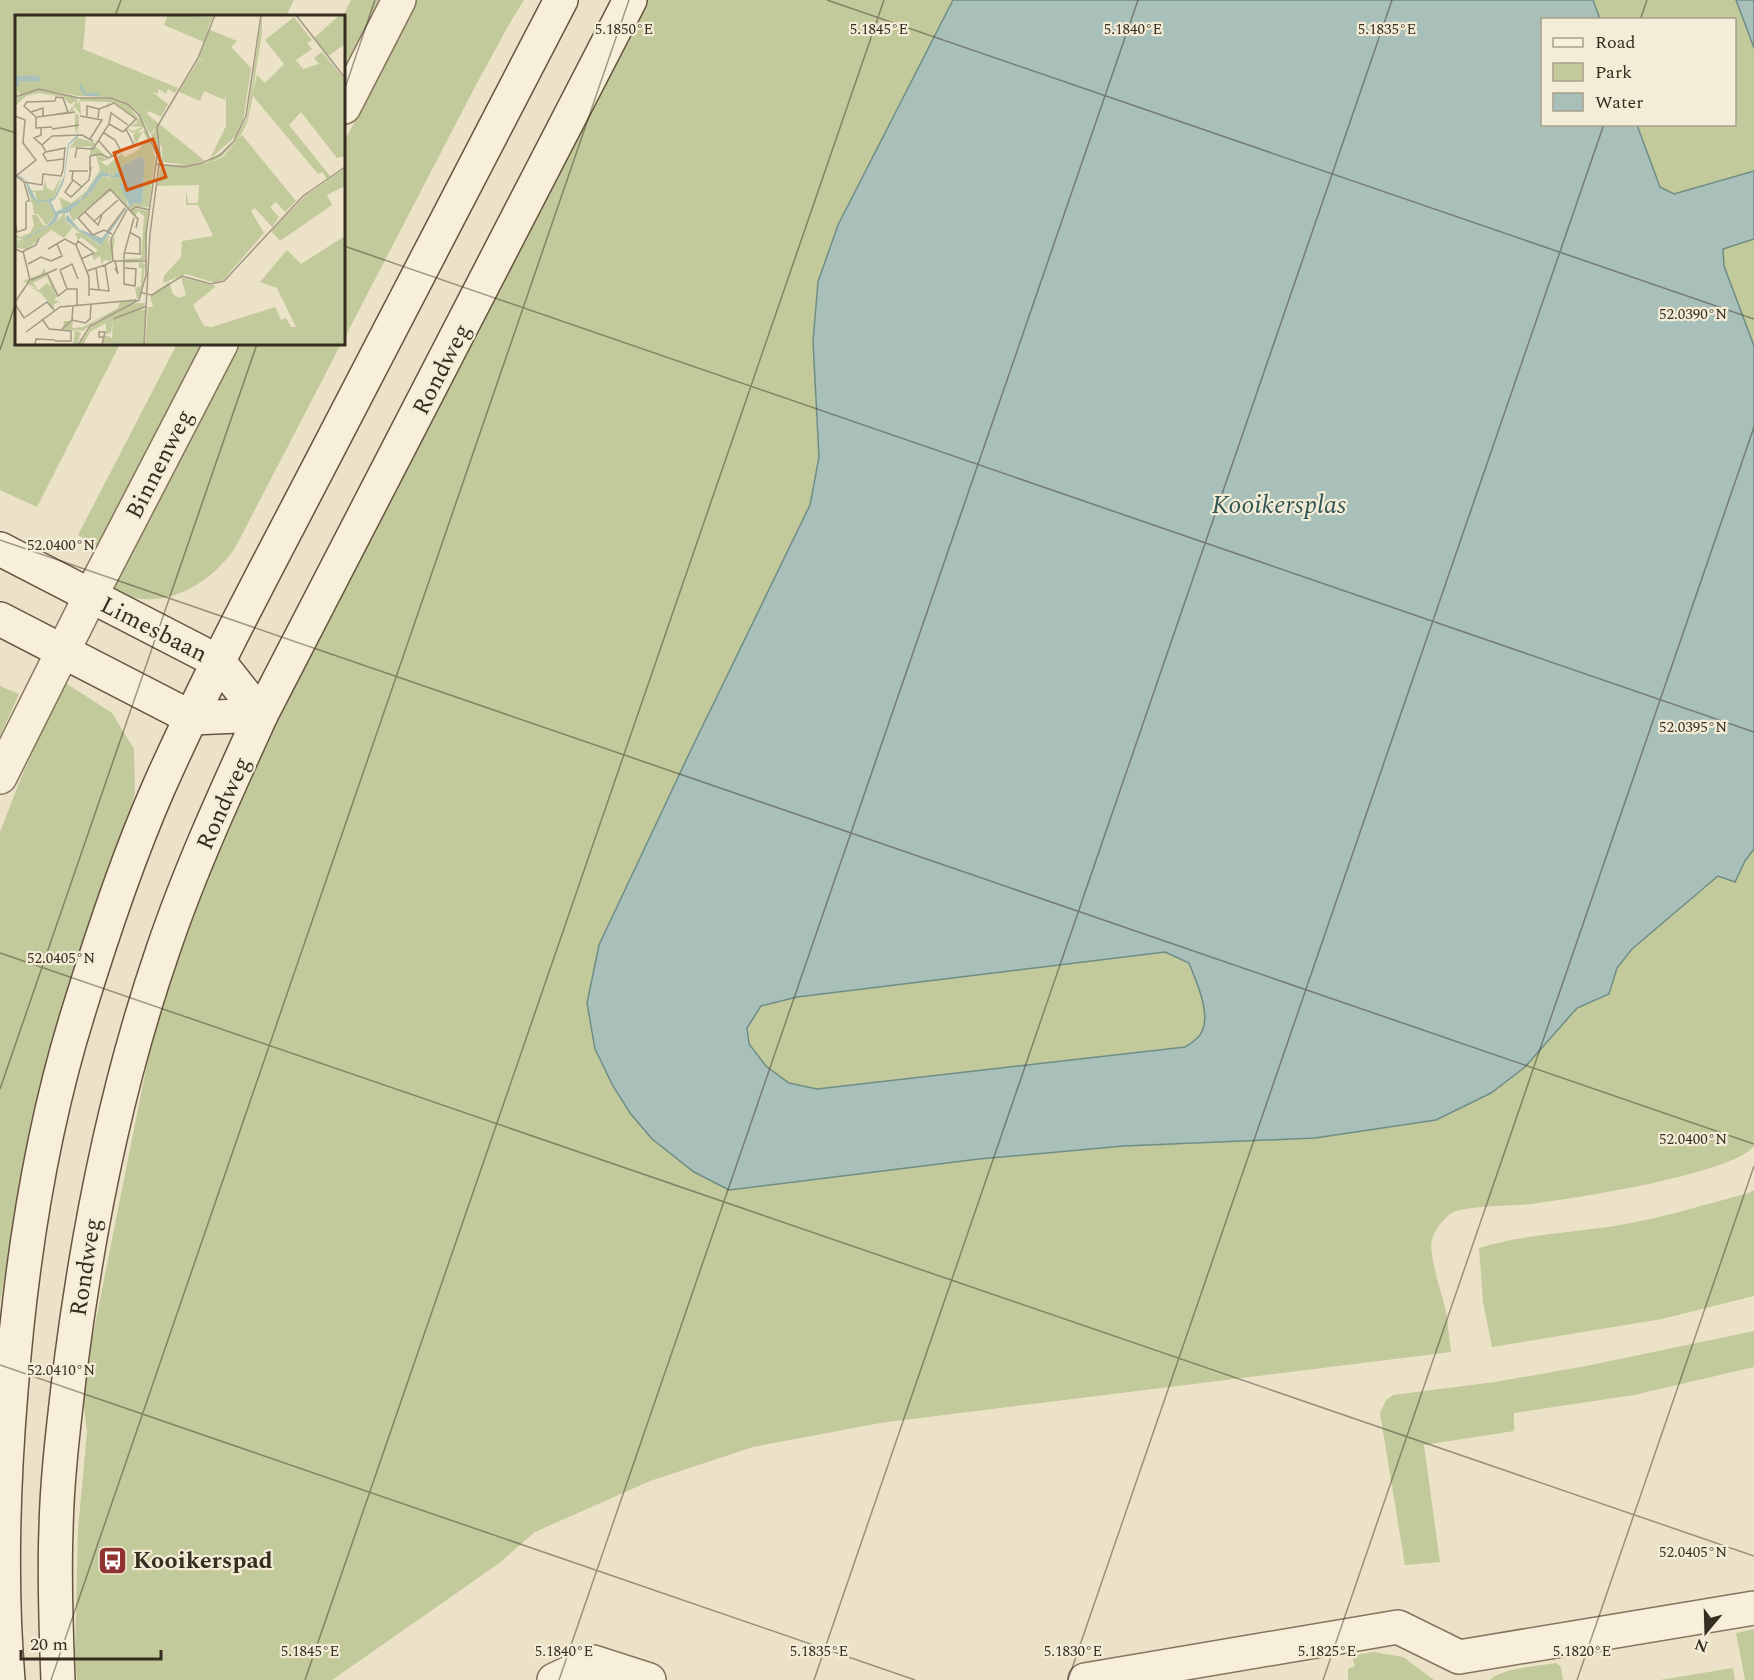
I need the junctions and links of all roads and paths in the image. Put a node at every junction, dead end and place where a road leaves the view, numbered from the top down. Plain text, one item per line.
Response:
1 (399, 0) edge
2 (561, 0) edge
3 (630, 0) edge
4 (345, 105) edge
5 (220, 345) edge
6 (0, 549) edge
7 (90, 597) junction
8 (0, 619) edge
9 (63, 651) junction
10 (219, 663) junction
11 (261, 715) junction
12 (192, 718) junction
13 (0, 777) edge
14 (1754, 1608) edge
15 (1460, 1668) edge
16 (8, 1680) edge
17 (58, 1680) edge
18 (555, 1680) edge
19 (649, 1680) edge
20 (1085, 1680) edge

1 - 4 main road
2 - 10 main road
3 - 11 main road, Rondweg
5 - 7 main road, Binnenweg
6 - 7 main road, Limesbaan
7 - 9 main road, Binnenweg
7 - 10 main road, Limesbaan
8 - 9 main road
9 - 12 main road
9 - 13 main road, Binnenweg
10 - 11 main road, Limesbaan
10 - 12 main road
11 - 12 main road
11 - 17 main road, Rondweg
12 - 16 main road
14 - 15 main road
15 - 20 main road
18 - 19 main road

